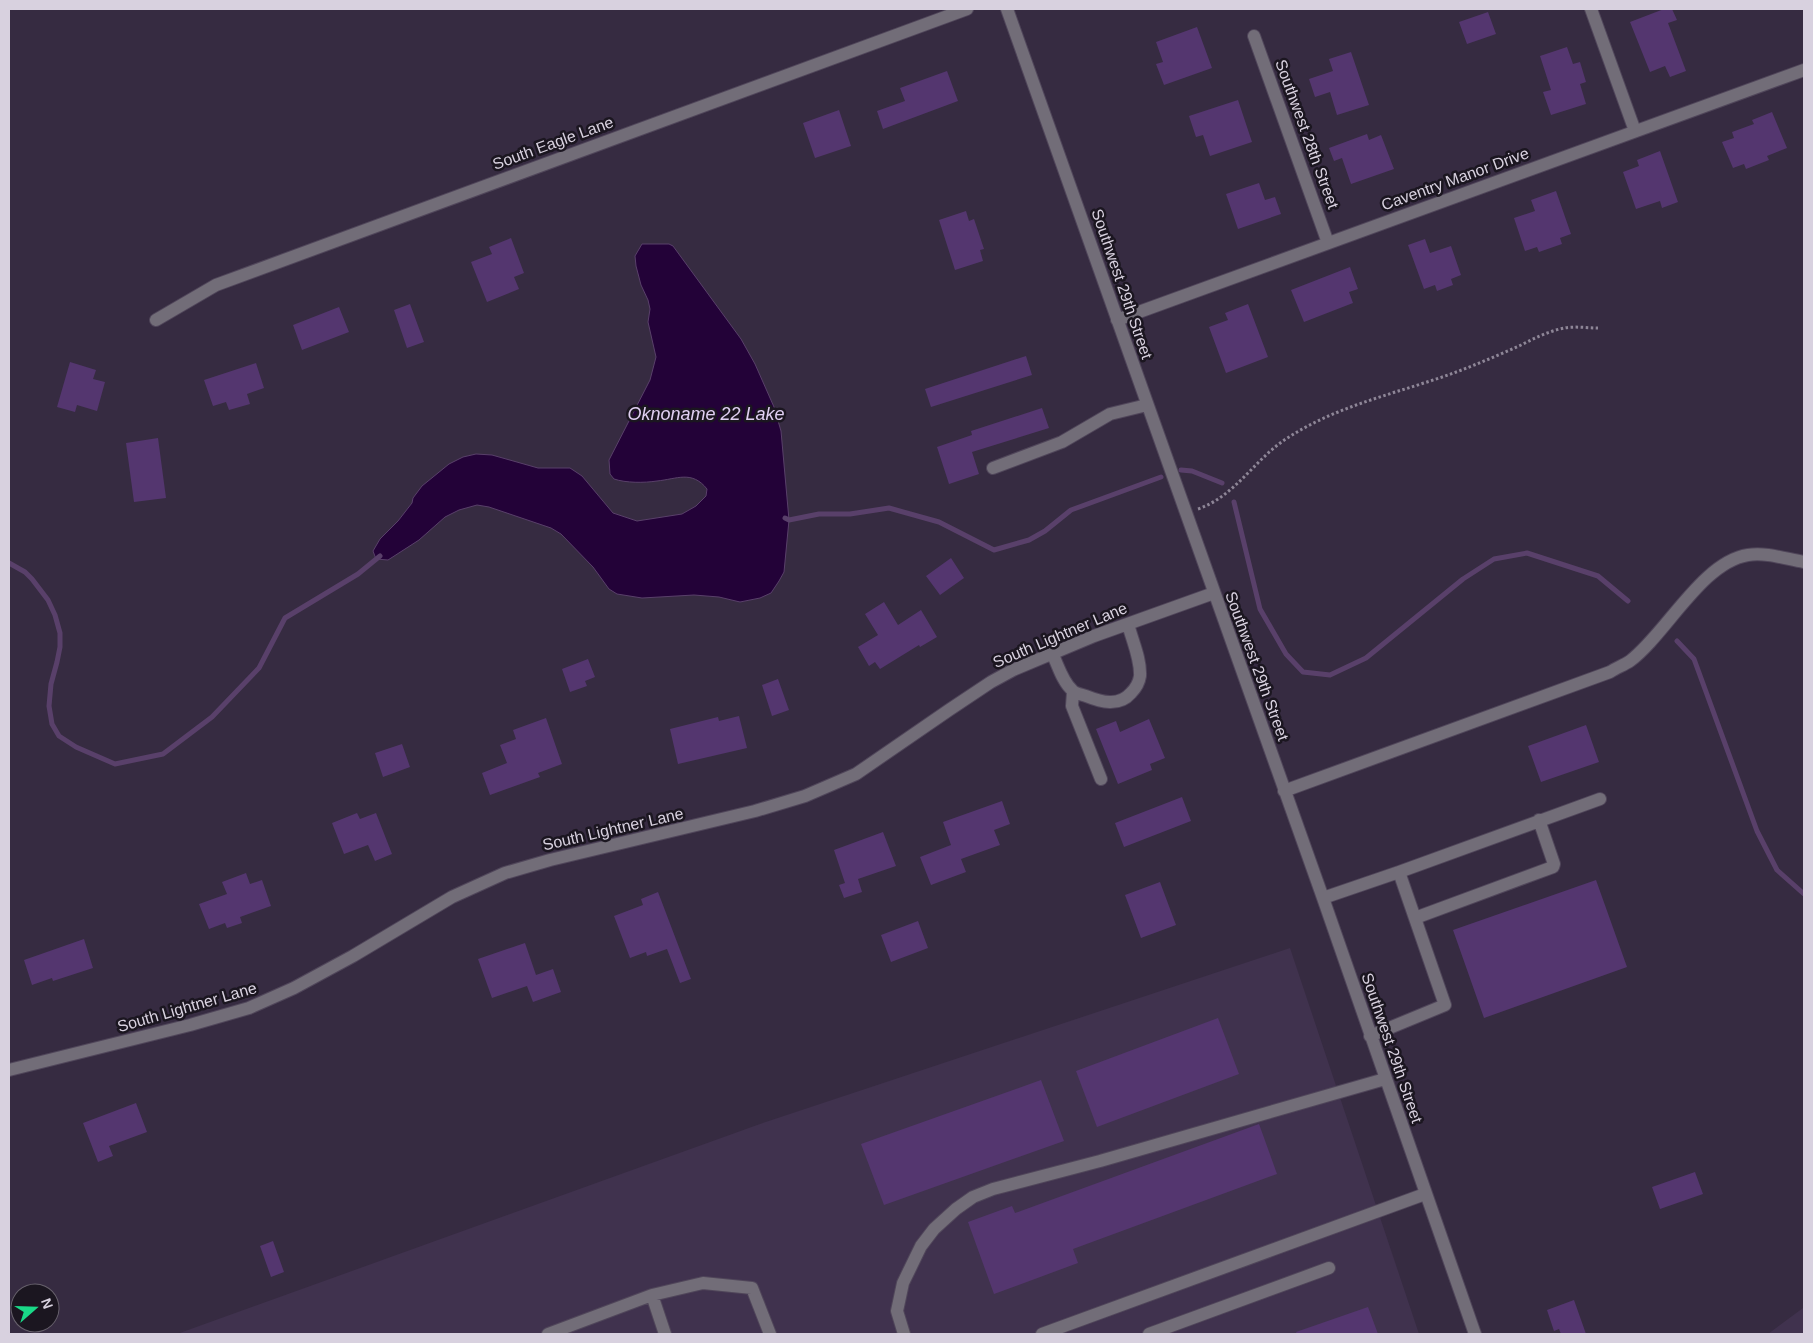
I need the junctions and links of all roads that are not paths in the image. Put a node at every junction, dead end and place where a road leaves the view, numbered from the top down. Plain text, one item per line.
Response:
1 (967, 9) edge
2 (1007, 9) edge
3 (1591, 9) edge
4 (1254, 36) dead end
5 (1804, 70) edge
6 (1635, 131) junction
7 (1328, 243) junction
8 (156, 320) dead end
9 (1117, 320) junction
10 (1147, 405) junction
11 (993, 468) dead end
12 (1804, 562) edge
13 (1214, 593) junction
14 (1128, 624) junction
15 (1052, 653) junction
16 (1073, 692) junction
17 (1100, 779) dead end
18 (1284, 791) junction
19 (1600, 798) dead end
20 (1539, 820) junction
21 (1399, 872) junction
22 (1323, 898) junction
23 (1415, 918) junction
24 (1370, 1036) junction
25 (9, 1070) edge
26 (1385, 1079) junction
27 (1425, 1194) junction
28 (1329, 1268) dead end
29 (652, 1295) junction
30 (548, 1334) edge
31 (665, 1334) edge
32 (770, 1334) edge
33 (904, 1334) edge
34 (1042, 1334) edge
35 (1149, 1334) edge
36 (1475, 1334) edge

1 - 8 street, South Eagle Lane
2 - 9 street, Southwest 29th Street
3 - 6 street
4 - 7 street, Southwest 28th Street
5 - 6 street, Caventry Manor Drive
6 - 7 street, Caventry Manor Drive
7 - 9 street, Caventry Manor Drive
9 - 10 street, Southwest 29th Street
10 - 11 street
10 - 13 street, Southwest 29th Street
12 - 18 street
13 - 14 street, South Lightner Lane
13 - 18 street, Southwest 29th Street
14 - 15 street, South Lightner Lane
14 - 16 street
15 - 16 street
15 - 25 street, South Lightner Lane
16 - 17 street
18 - 22 street, Southwest 29th Street
19 - 20 street
20 - 21 street
20 - 23 street
21 - 22 street
21 - 23 street
22 - 24 street, Southwest 29th Street
23 - 24 street
24 - 26 street, Southwest 29th Street
26 - 27 street, Southwest 29th Street
26 - 33 street
27 - 34 street
27 - 36 street, Southwest 29th Street
28 - 35 street
29 - 30 street
29 - 31 street
29 - 32 street

